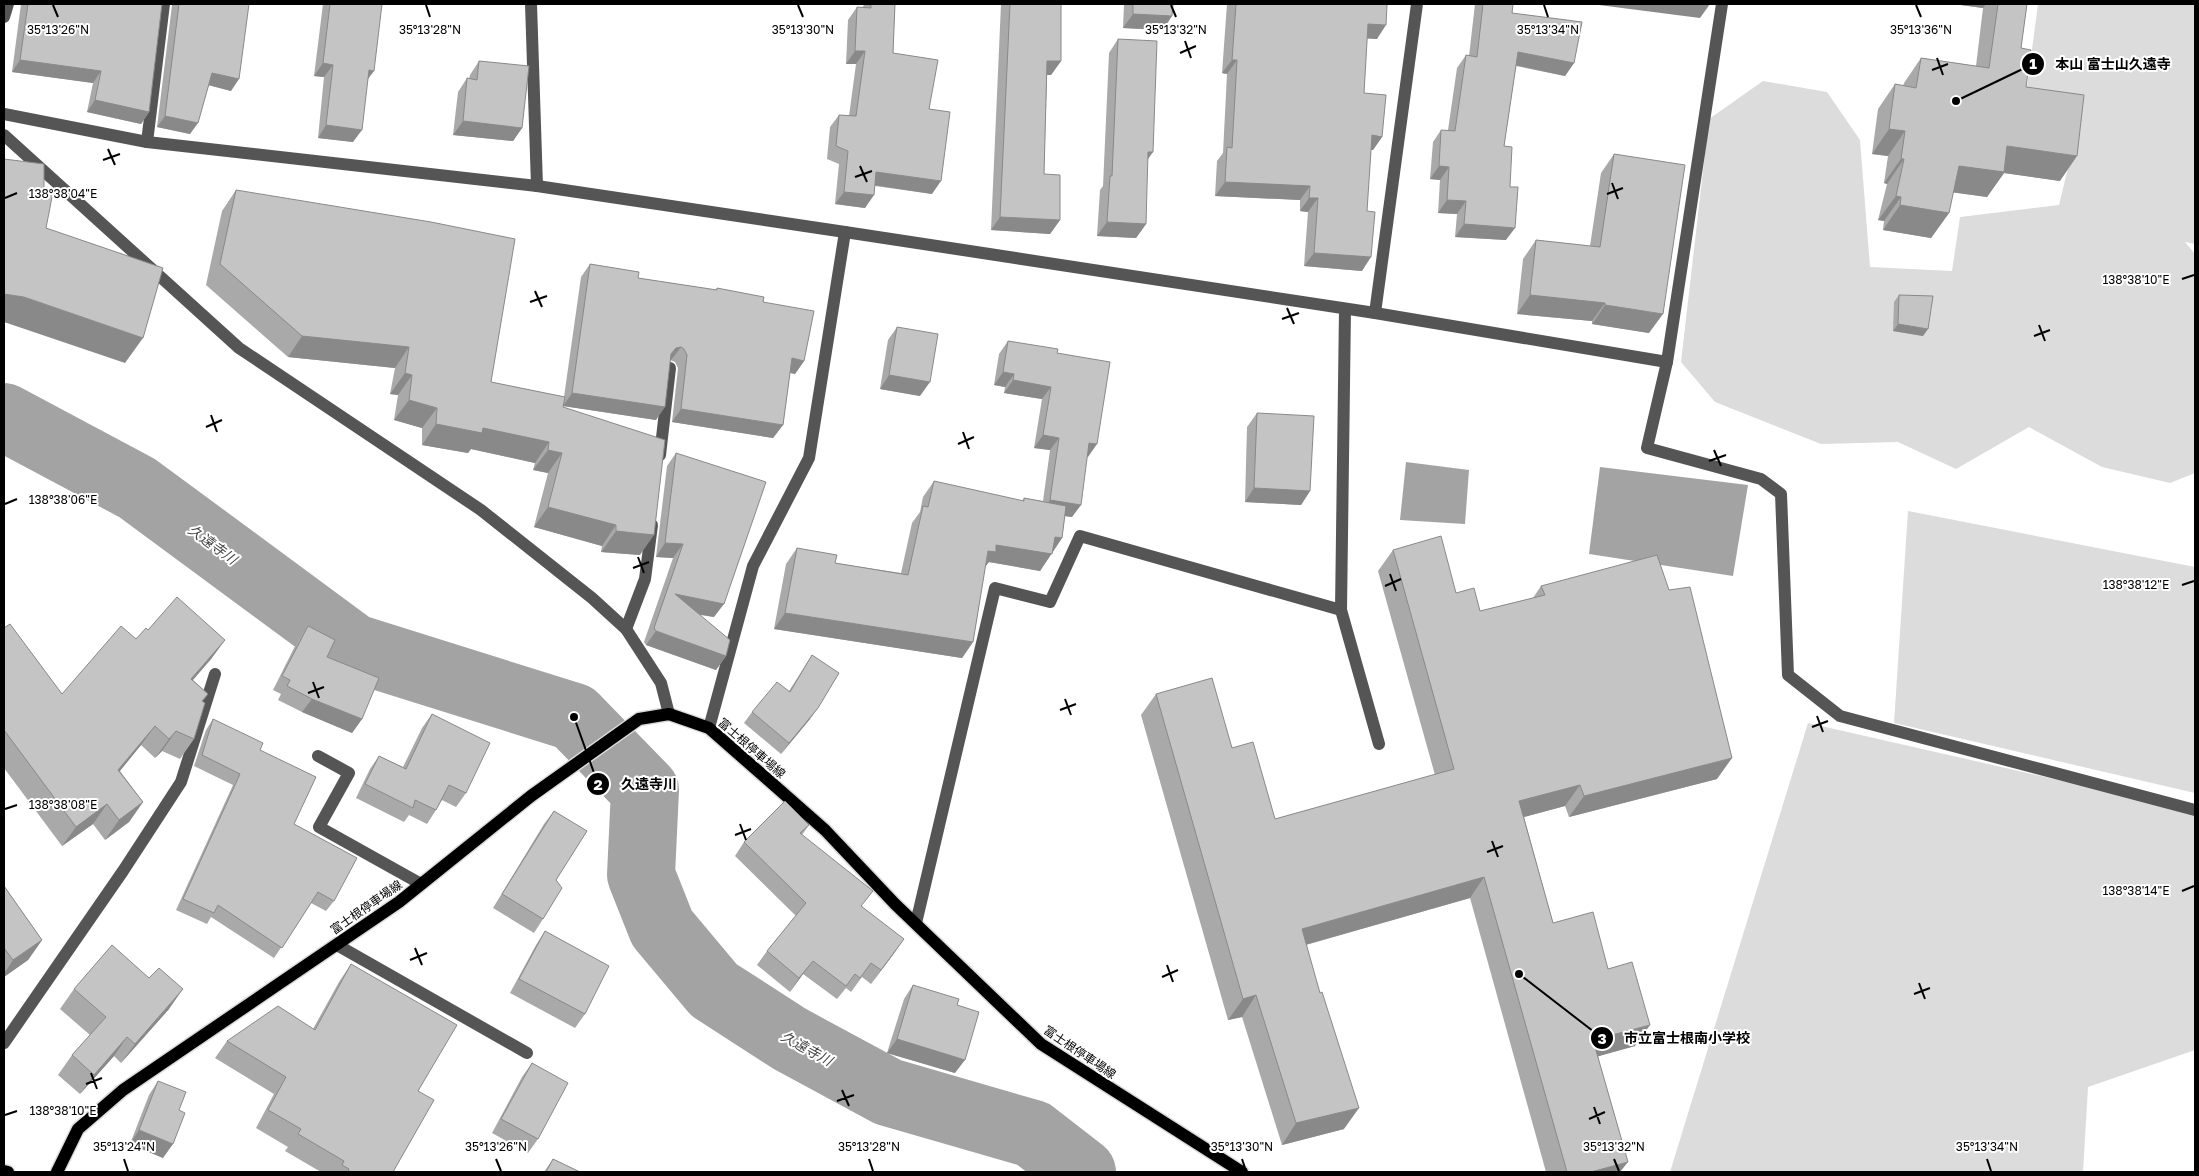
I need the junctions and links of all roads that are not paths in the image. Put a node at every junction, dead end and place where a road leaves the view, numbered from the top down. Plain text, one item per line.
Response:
1 (8, 4) edge
2 (164, 4) edge
3 (531, 4) edge
4 (1417, 4) edge
5 (1722, 4) edge
6 (4, 17) edge
7 (4, 114) edge
8 (4, 135) edge
9 (147, 142) junction
10 (537, 186) junction
11 (845, 232) junction
12 (1345, 309) junction
13 (1375, 313) junction
14 (1667, 362) junction
15 (670, 368) edge
16 (659, 464) edge
17 (653, 512) edge
18 (1341, 610) junction
19 (626, 630) junction
20 (215, 674) edge
21 (669, 714) junction
22 (709, 728) junction
23 (1379, 744) dead end
24 (318, 756) dead end
25 (2195, 810) edge
26 (421, 884) junction
27 (916, 923) junction
28 (337, 945) junction
29 (4, 1044) edge
30 (528, 1053) dead end
31 (4, 1171) edge
32 (8, 1172) edge
33 (57, 1172) edge
34 (1242, 1172) edge

1 - 6 street
2 - 9 street
3 - 10 street
4 - 13 street
5 - 14 street
7 - 9 street
8 - 19 street
9 - 10 street
10 - 11 street
11 - 12 street
11 - 22 street
12 - 13 street
12 - 18 street
13 - 14 street
14 - 25 street
15 - 16 street
17 - 19 street
18 - 23 street
18 - 27 street
19 - 21 street
20 - 29 street
21 - 22 main road, 富士根停車場線
21 - 26 main road, 富士根停車場線
22 - 27 main road, 富士根停車場線
24 - 26 street
26 - 28 main road, 富士根停車場線
27 - 34 main road, 富士根停車場線
28 - 30 street
28 - 33 main road, 富士根停車場線
31 - 32 main road

